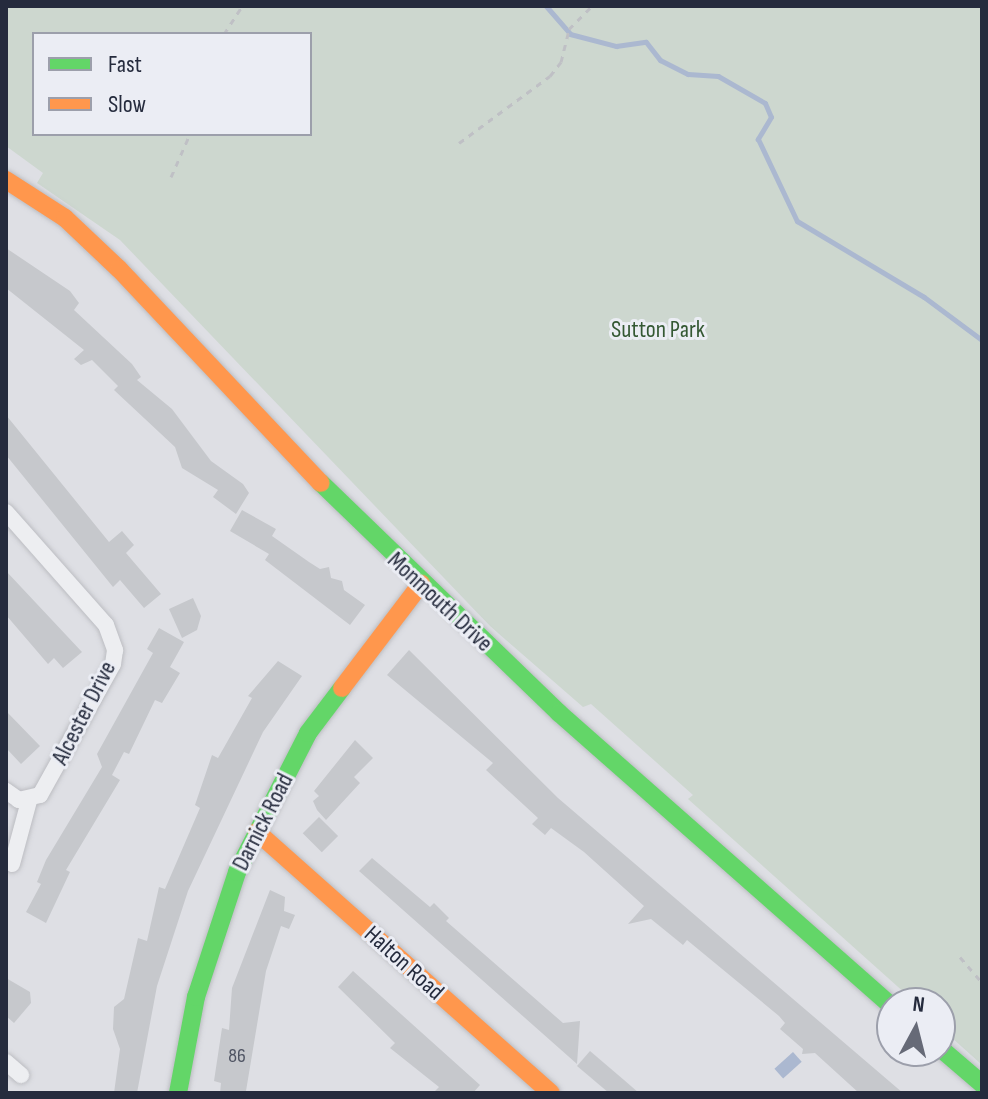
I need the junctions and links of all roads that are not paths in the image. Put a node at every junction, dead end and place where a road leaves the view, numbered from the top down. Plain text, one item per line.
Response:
1 (6, 180) edge
2 (6, 512) edge
3 (421, 584) junction
4 (6, 791) edge
5 (29, 801) junction
6 (257, 832) junction
7 (12, 864) dead end
8 (876, 993) edge
9 (8, 1055) edge
10 (956, 1062) edge
11 (21, 1075) dead end
12 (982, 1084) edge
13 (178, 1093) edge
14 (551, 1093) edge

1 - 3 street, Monmouth Drive
2 - 5 street, Alcester Drive
3 - 6 street, Darnick Road
3 - 8 street, Monmouth Drive
4 - 5 street
5 - 7 street, Alcester Drive
6 - 13 street, Darnick Road
6 - 14 street, Halton Road
9 - 11 street
10 - 12 street

